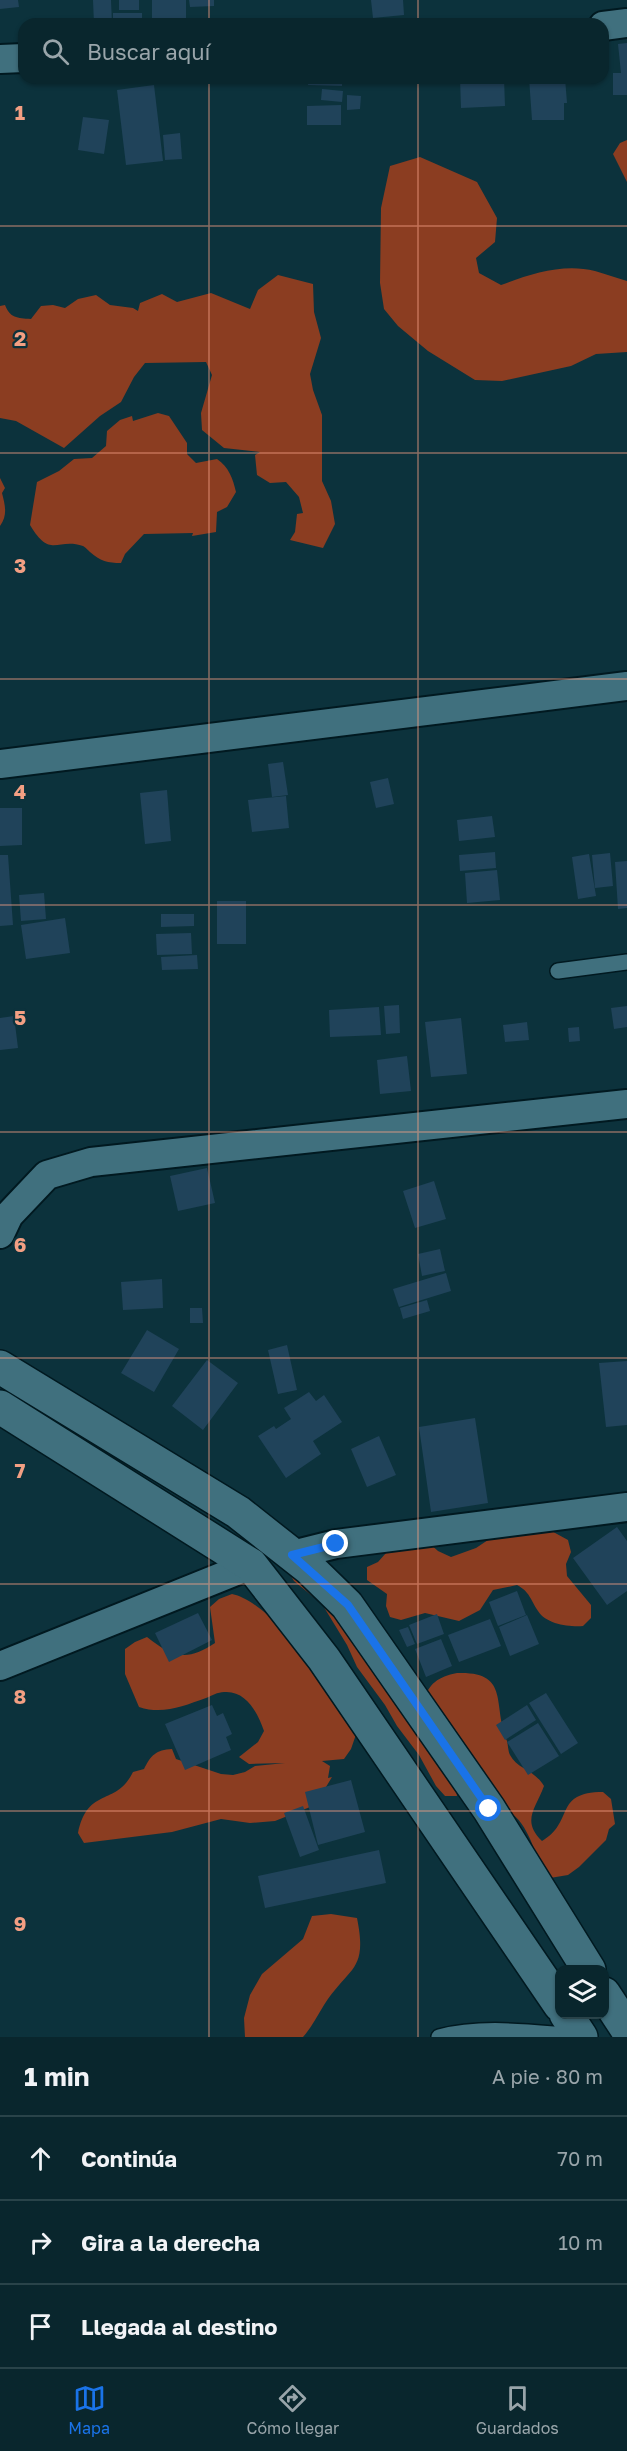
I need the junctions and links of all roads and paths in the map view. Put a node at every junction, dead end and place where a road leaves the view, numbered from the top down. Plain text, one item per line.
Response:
1 (627, 23) edge
2 (609, 25) edge
3 (18, 58) edge
4 (0, 59) edge
5 (627, 686) edge
6 (0, 764) edge
7 (627, 962) edge
8 (558, 971) dead end
9 (627, 1104) edge
10 (0, 1234) edge
11 (0, 1367) edge
12 (0, 1407) edge
13 (627, 1507) edge
14 (292, 1555) junction
15 (252, 1565) junction
16 (0, 1666) edge
17 (586, 1965) edge
18 (555, 1998) edge
19 (609, 2002) edge
20 (576, 2029) edge
21 (627, 2029) edge
22 (440, 2037) edge

1 - 2 street
3 - 4 street
5 - 6 street
7 - 8 lane
9 - 10 street
11 - 14 street
12 - 15 street
13 - 14 street
14 - 17 street
15 - 16 street
15 - 18 street
19 - 21 street
20 - 22 lane

